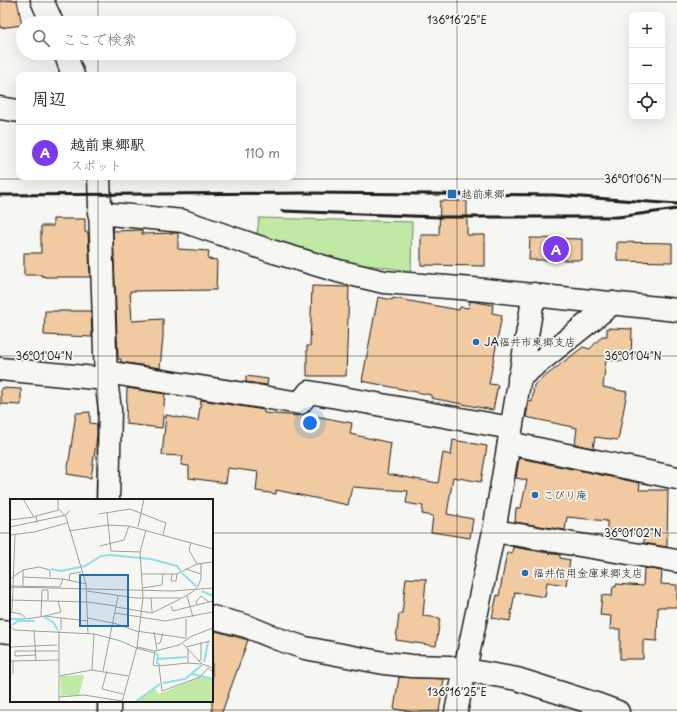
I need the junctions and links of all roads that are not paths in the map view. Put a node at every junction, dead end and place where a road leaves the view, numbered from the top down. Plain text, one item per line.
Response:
1 (42, 0) edge
2 (49, 16) edge
3 (67, 60) edge
4 (72, 72) edge
5 (0, 108) edge
6 (16, 111) edge
7 (99, 180) edge
8 (99, 213) junction
9 (534, 294) junction
10 (613, 303) junction
11 (677, 310) edge
12 (0, 369) edge
13 (106, 375) junction
14 (519, 378) junction
15 (510, 436) junction
16 (677, 478) edge
17 (108, 499) edge
18 (494, 531) junction
19 (677, 561) edge
20 (213, 617) edge
21 (0, 630) edge
22 (10, 632) edge
23 (464, 670) junction
24 (456, 712) edge
25 (618, 712) edge

1 - 2 street
3 - 4 street
5 - 6 street
7 - 8 street
8 - 9 street
8 - 13 street
9 - 10 street
9 - 14 street
10 - 11 street
10 - 14 street
12 - 13 street
13 - 15 street
13 - 17 street
14 - 15 street
15 - 16 street
15 - 18 street
18 - 19 street
18 - 23 street
20 - 23 street
21 - 22 street
23 - 24 street
23 - 25 street

